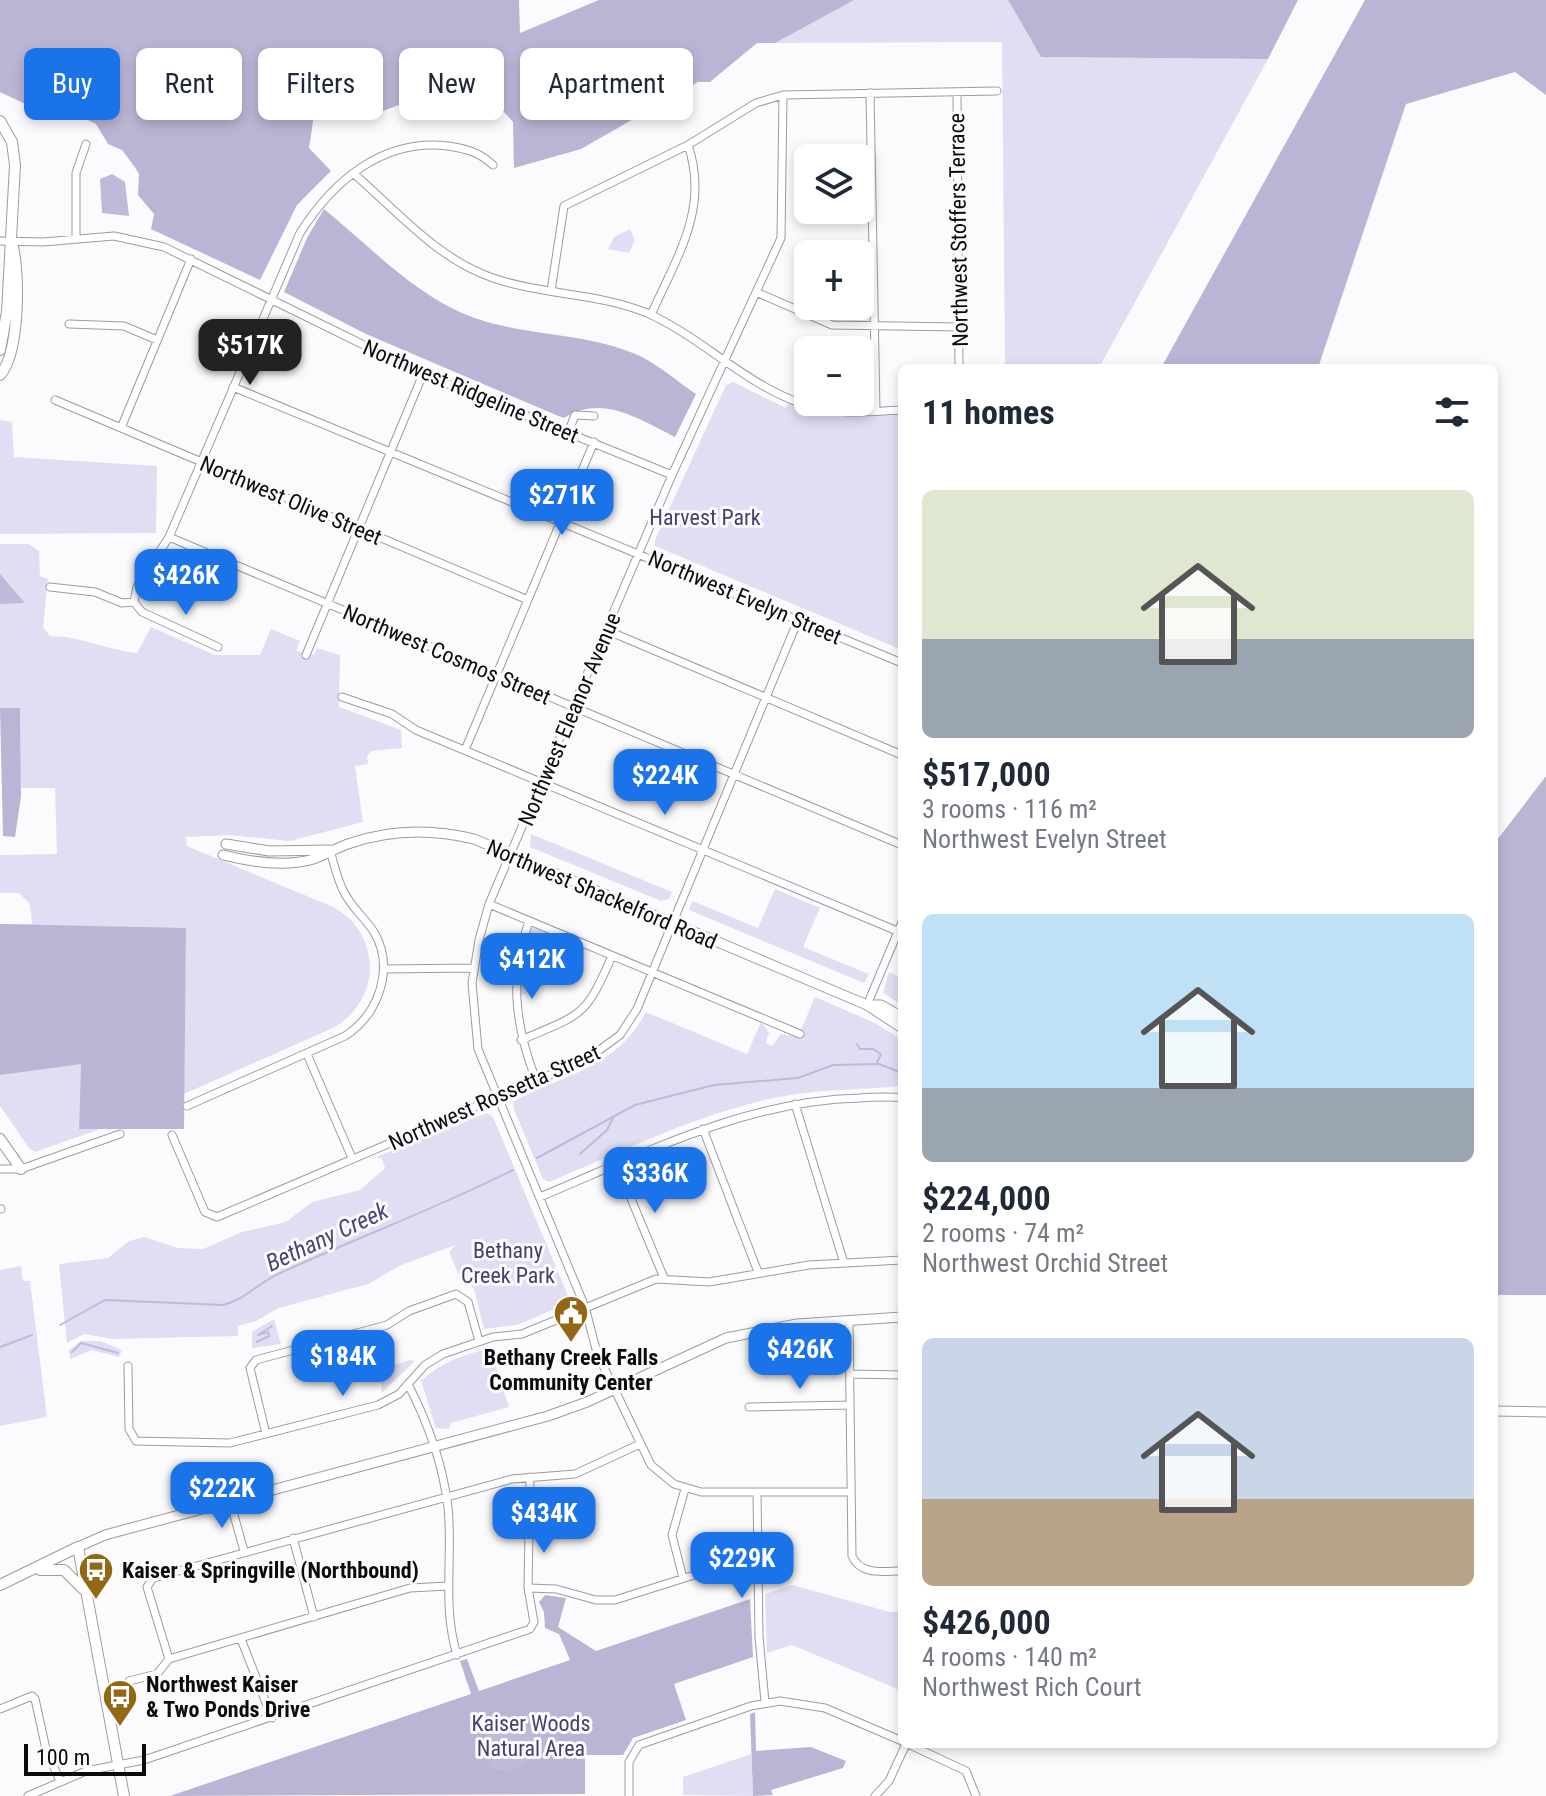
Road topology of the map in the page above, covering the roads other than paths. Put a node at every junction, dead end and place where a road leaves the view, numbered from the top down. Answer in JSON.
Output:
{"nodes":[{"id":1,"x":997,"y":91,"type":"dead end"},
{"id":2,"x":957,"y":92,"type":"junction"},
{"id":3,"x":870,"y":93,"type":"junction"},
{"id":4,"x":783,"y":95,"type":"junction"},
{"id":5,"x":0,"y":121,"type":"edge"},
{"id":6,"x":86,"y":144,"type":"dead end"},
{"id":7,"x":688,"y":145,"type":"junction"},
{"id":8,"x":493,"y":165,"type":"dead end"},
{"id":9,"x":353,"y":173,"type":"junction"},
{"id":10,"x":76,"y":237,"type":"junction"},
{"id":11,"x":6,"y":241,"type":"edge"},
{"id":12,"x":191,"y":259,"type":"junction"},
{"id":13,"x":551,"y":291,"type":"junction"},
{"id":14,"x":756,"y":292,"type":"junction"},
{"id":15,"x":271,"y":300,"type":"junction"},
{"id":16,"x":651,"y":315,"type":"junction"},
{"id":17,"x":69,"y":324,"type":"dead end"},
{"id":18,"x":874,"y":327,"type":"junction"},
{"id":19,"x":959,"y":327,"type":"junction"},
{"id":20,"x":157,"y":340,"type":"junction"},
{"id":21,"x":0,"y":350,"type":"edge"},
{"id":22,"x":725,"y":361,"type":"junction"},
{"id":23,"x":959,"y":364,"type":"edge"},
{"id":24,"x":423,"y":374,"type":"junction"},
{"id":25,"x":0,"y":375,"type":"edge"},
{"id":26,"x":233,"y":387,"type":"junction"},
{"id":27,"x":55,"y":400,"type":"dead end"},
{"id":28,"x":898,"y":410,"type":"edge"},
{"id":29,"x":876,"y":411,"type":"junction"},
{"id":30,"x":594,"y":416,"type":"dead end"},
{"id":31,"x":121,"y":428,"type":"junction"},
{"id":32,"x":568,"y":433,"type":"junction"},
{"id":33,"x":594,"y":442,"type":"junction"},
{"id":34,"x":391,"y":453,"type":"junction"},
{"id":35,"x":201,"y":462,"type":"junction"},
{"id":36,"x":672,"y":475,"type":"junction"},
{"id":37,"x":561,"y":520,"type":"junction"},
{"id":38,"x":359,"y":529,"type":"junction"},
{"id":39,"x":169,"y":537,"type":"junction"},
{"id":40,"x":639,"y":552,"type":"junction"},
{"id":41,"x":50,"y":587,"type":"dead end"},
{"id":42,"x":528,"y":600,"type":"junction"},
{"id":43,"x":134,"y":602,"type":"junction"},
{"id":44,"x":327,"y":604,"type":"junction"},
{"id":45,"x":798,"y":620,"type":"junction"},
{"id":46,"x":606,"y":630,"type":"junction"},
{"id":47,"x":218,"y":647,"type":"dead end"},
{"id":48,"x":306,"y":655,"type":"dead end"},
{"id":49,"x":898,"y":661,"type":"edge"},
{"id":50,"x":496,"y":675,"type":"junction"},
{"id":51,"x":342,"y":697,"type":"dead end"},
{"id":52,"x":766,"y":698,"type":"junction"},
{"id":53,"x":573,"y":708,"type":"junction"},
{"id":54,"x":465,"y":750,"type":"junction"},
{"id":55,"x":898,"y":753,"type":"edge"},
{"id":56,"x":735,"y":774,"type":"junction"},
{"id":57,"x":542,"y":782,"type":"junction"},
{"id":58,"x":898,"y":843,"type":"edge"},
{"id":59,"x":226,"y":844,"type":"dead end"},
{"id":60,"x":330,"y":850,"type":"junction"},
{"id":61,"x":703,"y":850,"type":"junction"},
{"id":62,"x":223,"y":855,"type":"dead end"},
{"id":63,"x":512,"y":855,"type":"junction"},
{"id":64,"x":489,"y":904,"type":"junction"},
{"id":65,"x":529,"y":921,"type":"junction"},
{"id":66,"x":672,"y":924,"type":"junction"},
{"id":67,"x":898,"y":931,"type":"edge"},
{"id":68,"x":898,"y":936,"type":"edge"},
{"id":69,"x":612,"y":956,"type":"junction"},
{"id":70,"x":474,"y":968,"type":"junction"},
{"id":71,"x":384,"y":969,"type":"junction"},
{"id":72,"x":652,"y":973,"type":"junction"},
{"id":73,"x":867,"y":1005,"type":"junction"},
{"id":74,"x":898,"y":1015,"type":"edge"},
{"id":75,"x":898,"y":1025,"type":"edge"},
{"id":76,"x":800,"y":1034,"type":"dead end"},
{"id":77,"x":521,"y":1040,"type":"junction"},
{"id":78,"x":307,"y":1054,"type":"junction"},
{"id":79,"x":536,"y":1080,"type":"junction"},
{"id":80,"x":497,"y":1098,"type":"junction"},
{"id":81,"x":898,"y":1098,"type":"edge"},
{"id":82,"x":795,"y":1104,"type":"junction"},
{"id":83,"x":187,"y":1106,"type":"dead end"},
{"id":84,"x":703,"y":1129,"type":"junction"},
{"id":85,"x":120,"y":1134,"type":"dead end"},
{"id":86,"x":172,"y":1135,"type":"dead end"},
{"id":87,"x":0,"y":1139,"type":"edge"},
{"id":88,"x":352,"y":1158,"type":"junction"},
{"id":89,"x":617,"y":1165,"type":"junction"},
{"id":90,"x":0,"y":1169,"type":"edge"},
{"id":91,"x":21,"y":1169,"type":"junction"},
{"id":92,"x":540,"y":1197,"type":"junction"},
{"id":93,"x":898,"y":1260,"type":"edge"},
{"id":94,"x":844,"y":1263,"type":"junction"},
{"id":95,"x":758,"y":1272,"type":"junction"},
{"id":96,"x":664,"y":1278,"type":"junction"},
{"id":97,"x":585,"y":1307,"type":"junction"},
{"id":98,"x":898,"y":1317,"type":"edge"},
{"id":99,"x":849,"y":1320,"type":"junction"},
{"id":100,"x":479,"y":1341,"type":"junction"},
{"id":101,"x":128,"y":1366,"type":"dead end"},
{"id":102,"x":850,"y":1374,"type":"junction"},
{"id":103,"x":898,"y":1375,"type":"edge"},
{"id":104,"x":408,"y":1384,"type":"junction"},
{"id":105,"x":615,"y":1389,"type":"junction"},
{"id":106,"x":850,"y":1405,"type":"junction"},
{"id":107,"x":749,"y":1407,"type":"dead end"},
{"id":108,"x":1498,"y":1411,"type":"edge"},
{"id":109,"x":1546,"y":1412,"type":"edge"},
{"id":110,"x":266,"y":1434,"type":"junction"},
{"id":111,"x":640,"y":1444,"type":"junction"},
{"id":112,"x":434,"y":1447,"type":"junction"},
{"id":113,"x":530,"y":1477,"type":"junction"},
{"id":114,"x":685,"y":1489,"type":"junction"},
{"id":115,"x":757,"y":1492,"type":"junction"},
{"id":116,"x":850,"y":1492,"type":"junction"},
{"id":117,"x":446,"y":1496,"type":"junction"},
{"id":118,"x":230,"y":1501,"type":"junction"},
{"id":119,"x":293,"y":1538,"type":"junction"},
{"id":120,"x":78,"y":1547,"type":"junction"},
{"id":121,"x":244,"y":1551,"type":"junction"},
{"id":122,"x":757,"y":1569,"type":"junction"},
{"id":123,"x":898,"y":1571,"type":"edge"},
{"id":124,"x":26,"y":1572,"type":"junction"},
{"id":125,"x":683,"y":1578,"type":"junction"},
{"id":126,"x":0,"y":1585,"type":"edge"},
{"id":127,"x":448,"y":1586,"type":"junction"},
{"id":128,"x":528,"y":1588,"type":"junction"},
{"id":129,"x":87,"y":1594,"type":"junction"},
{"id":130,"x":314,"y":1617,"type":"junction"},
{"id":131,"x":241,"y":1639,"type":"junction"},
{"id":132,"x":457,"y":1655,"type":"junction"},
{"id":133,"x":169,"y":1659,"type":"junction"},
{"id":134,"x":129,"y":1681,"type":"dead end"},
{"id":135,"x":765,"y":1702,"type":"junction"},
{"id":136,"x":0,"y":1709,"type":"edge"},
{"id":137,"x":272,"y":1718,"type":"junction"},
{"id":138,"x":898,"y":1740,"type":"edge"},
{"id":139,"x":903,"y":1748,"type":"edge"},
{"id":140,"x":916,"y":1748,"type":"edge"},
{"id":141,"x":118,"y":1766,"type":"junction"},
{"id":142,"x":60,"y":1781,"type":"junction"},
{"id":143,"x":28,"y":1796,"type":"edge"},
{"id":144,"x":124,"y":1796,"type":"edge"},
{"id":145,"x":629,"y":1796,"type":"edge"},
{"id":146,"x":875,"y":1796,"type":"edge"},
{"id":147,"x":976,"y":1796,"type":"edge"}],
"edges":[{"from":1,"to":2,"type":"street"},
{"from":2,"to":3,"type":"street"},
{"from":2,"to":19,"type":"street","name":"Northwest Stoffers Terrace"},
{"from":3,"to":4,"type":"street"},
{"from":3,"to":18,"type":"street"},
{"from":4,"to":7,"type":"street"},
{"from":4,"to":14,"type":"street","name":"Northwest Eleanor Avenue"},
{"from":5,"to":11,"type":"main road"},
{"from":6,"to":10,"type":"street"},
{"from":7,"to":13,"type":"street"},
{"from":7,"to":16,"type":"street"},
{"from":8,"to":9,"type":"street"},
{"from":9,"to":13,"type":"street"},
{"from":9,"to":15,"type":"street"},
{"from":10,"to":11,"type":"street","name":"Northwest Ridgeline Street"},
{"from":10,"to":12,"type":"street","name":"Northwest Ridgeline Street"},
{"from":11,"to":21,"type":"main road"},
{"from":11,"to":25,"type":"main road"},
{"from":12,"to":15,"type":"street","name":"Northwest Ridgeline Street"},
{"from":12,"to":20,"type":"street"},
{"from":13,"to":16,"type":"street"},
{"from":14,"to":18,"type":"street"},
{"from":14,"to":22,"type":"street","name":"Northwest Eleanor Avenue"},
{"from":15,"to":24,"type":"street","name":"Northwest Ridgeline Street"},
{"from":15,"to":26,"type":"street"},
{"from":16,"to":22,"type":"street"},
{"from":17,"to":20,"type":"street"},
{"from":18,"to":19,"type":"street"},
{"from":18,"to":29,"type":"street"},
{"from":19,"to":23,"type":"street","name":"Northwest Stoffers Terrace"},
{"from":20,"to":31,"type":"street"},
{"from":22,"to":29,"type":"street"},
{"from":22,"to":36,"type":"street","name":"Northwest Eleanor Avenue"},
{"from":24,"to":32,"type":"street","name":"Northwest Ridgeline Street"},
{"from":24,"to":34,"type":"street"},
{"from":26,"to":34,"type":"street","name":"Northwest Evelyn Street"},
{"from":26,"to":35,"type":"street"},
{"from":27,"to":31,"type":"street","name":"Northwest Olive Street"},
{"from":28,"to":29,"type":"street"},
{"from":30,"to":32,"type":"street"},
{"from":31,"to":35,"type":"street","name":"Northwest Olive Street"},
{"from":32,"to":33,"type":"street","name":"Northwest Ridgeline Street"},
{"from":33,"to":36,"type":"street","name":"Northwest Ridgeline Street"},
{"from":33,"to":37,"type":"street"},
{"from":34,"to":37,"type":"street","name":"Northwest Evelyn Street"},
{"from":34,"to":38,"type":"street"},
{"from":35,"to":38,"type":"street","name":"Northwest Olive Street"},
{"from":35,"to":39,"type":"street"},
{"from":36,"to":40,"type":"street","name":"Northwest Eleanor Avenue"},
{"from":37,"to":40,"type":"street","name":"Northwest Evelyn Street"},
{"from":37,"to":42,"type":"street"},
{"from":38,"to":42,"type":"street","name":"Northwest Olive Street"},
{"from":38,"to":44,"type":"street"},
{"from":39,"to":43,"type":"street"},
{"from":39,"to":44,"type":"street","name":"Northwest Cosmos Street"},
{"from":40,"to":45,"type":"street","name":"Northwest Evelyn Street"},
{"from":40,"to":46,"type":"street","name":"Northwest Eleanor Avenue"},
{"from":41,"to":43,"type":"street"},
{"from":42,"to":50,"type":"street"},
{"from":43,"to":47,"type":"street"},
{"from":44,"to":48,"type":"street"},
{"from":44,"to":50,"type":"street","name":"Northwest Cosmos Street"},
{"from":45,"to":49,"type":"street","name":"Northwest Evelyn Street"},
{"from":45,"to":52,"type":"street","name":"Northwest Rossetta Street"},
{"from":46,"to":52,"type":"street"},
{"from":46,"to":53,"type":"street","name":"Northwest Eleanor Avenue"},
{"from":50,"to":53,"type":"street","name":"Northwest Cosmos Street"},
{"from":50,"to":54,"type":"street"},
{"from":51,"to":54,"type":"street"},
{"from":52,"to":55,"type":"street"},
{"from":52,"to":56,"type":"street","name":"Northwest Rossetta Street"},
{"from":53,"to":56,"type":"street","name":"Northwest Cosmos Street"},
{"from":53,"to":57,"type":"street","name":"Northwest Eleanor Avenue"},
{"from":54,"to":57,"type":"street"},
{"from":56,"to":58,"type":"street","name":"Northwest Cosmos Street"},
{"from":56,"to":61,"type":"street","name":"Northwest Rossetta Street"},
{"from":57,"to":61,"type":"street"},
{"from":57,"to":63,"type":"street","name":"Northwest Eleanor Avenue"},
{"from":59,"to":60,"type":"street","name":"Northwest Shackelford Road"},
{"from":60,"to":62,"type":"street","name":"Northwest Shackelford Road"},
{"from":60,"to":63,"type":"street","name":"Northwest Shackelford Road"},
{"from":60,"to":71,"type":"street"},
{"from":61,"to":66,"type":"street","name":"Northwest Rossetta Street"},
{"from":61,"to":67,"type":"street"},
{"from":63,"to":64,"type":"street","name":"Northwest Eleanor Avenue"},
{"from":63,"to":66,"type":"street","name":"Northwest Shackelford Road"},
{"from":64,"to":65,"type":"street"},
{"from":64,"to":70,"type":"street","name":"Northwest Eleanor Avenue"},
{"from":65,"to":69,"type":"street"},
{"from":65,"to":77,"type":"street"},
{"from":66,"to":72,"type":"street","name":"Northwest Rossetta Street"},
{"from":66,"to":73,"type":"street","name":"Northwest Shackelford Road"},
{"from":68,"to":73,"type":"street"},
{"from":69,"to":72,"type":"street"},
{"from":69,"to":77,"type":"street"},
{"from":70,"to":71,"type":"street"},
{"from":70,"to":80,"type":"street","name":"Northwest Eleanor Avenue"},
{"from":71,"to":78,"type":"street"},
{"from":72,"to":76,"type":"street"},
{"from":72,"to":79,"type":"street","name":"Northwest Rossetta Street"},
{"from":73,"to":74,"type":"street","name":"Northwest Shackelford Road"},
{"from":73,"to":75,"type":"street","name":"Northwest Shackelford Road"},
{"from":77,"to":79,"type":"street"},
{"from":78,"to":83,"type":"street"},
{"from":78,"to":88,"type":"street"},
{"from":79,"to":80,"type":"street","name":"Northwest Rossetta Street"},
{"from":80,"to":88,"type":"street","name":"Northwest Rossetta Street"},
{"from":80,"to":92,"type":"street","name":"Northwest Eleanor Avenue"},
{"from":81,"to":82,"type":"street"},
{"from":82,"to":84,"type":"street"},
{"from":82,"to":94,"type":"street"},
{"from":84,"to":89,"type":"street"},
{"from":84,"to":95,"type":"street"},
{"from":85,"to":91,"type":"street"},
{"from":86,"to":88,"type":"street","name":"Northwest Rossetta Street"},
{"from":87,"to":91,"type":"main road"},
{"from":89,"to":92,"type":"street"},
{"from":89,"to":96,"type":"street"},
{"from":90,"to":91,"type":"street"},
{"from":92,"to":97,"type":"street","name":"Northwest Eleanor Avenue"},
{"from":93,"to":94,"type":"street"},
{"from":94,"to":95,"type":"street"},
{"from":95,"to":96,"type":"street"},
{"from":96,"to":97,"type":"street"},
{"from":97,"to":100,"type":"street"},
{"from":97,"to":105,"type":"street","name":"Northwest Eleanor Avenue"},
{"from":98,"to":99,"type":"street"},
{"from":99,"to":102,"type":"street"},
{"from":99,"to":105,"type":"street"},
{"from":100,"to":104,"type":"street"},
{"from":100,"to":110,"type":"street"},
{"from":101,"to":110,"type":"street"},
{"from":102,"to":103,"type":"street"},
{"from":102,"to":106,"type":"street"},
{"from":104,"to":110,"type":"street"},
{"from":104,"to":112,"type":"street"},
{"from":105,"to":111,"type":"street","name":"Northwest Eleanor Avenue"},
{"from":105,"to":112,"type":"street"},
{"from":106,"to":107,"type":"street"},
{"from":106,"to":116,"type":"street"},
{"from":108,"to":109,"type":"street"},
{"from":111,"to":113,"type":"street"},
{"from":111,"to":114,"type":"street","name":"Northwest Eleanor Avenue"},
{"from":112,"to":117,"type":"street"},
{"from":112,"to":118,"type":"street"},
{"from":113,"to":117,"type":"street"},
{"from":113,"to":128,"type":"street"},
{"from":114,"to":115,"type":"street"},
{"from":114,"to":125,"type":"street"},
{"from":115,"to":116,"type":"street"},
{"from":115,"to":122,"type":"street"},
{"from":116,"to":123,"type":"street"},
{"from":117,"to":119,"type":"street"},
{"from":117,"to":127,"type":"street"},
{"from":118,"to":120,"type":"street"},
{"from":118,"to":121,"type":"street"},
{"from":119,"to":121,"type":"street"},
{"from":119,"to":130,"type":"street"},
{"from":120,"to":124,"type":"main road"},
{"from":120,"to":129,"type":"main road"},
{"from":121,"to":133,"type":"street"},
{"from":122,"to":125,"type":"street"},
{"from":122,"to":135,"type":"street"},
{"from":124,"to":126,"type":"main road"},
{"from":124,"to":129,"type":"main road"},
{"from":125,"to":128,"type":"street"},
{"from":127,"to":130,"type":"street"},
{"from":127,"to":132,"type":"street"},
{"from":128,"to":132,"type":"street"},
{"from":129,"to":141,"type":"main road"},
{"from":130,"to":131,"type":"street"},
{"from":131,"to":133,"type":"street"},
{"from":131,"to":137,"type":"street"},
{"from":132,"to":137,"type":"street"},
{"from":133,"to":134,"type":"street"},
{"from":135,"to":138,"type":"street"},
{"from":135,"to":145,"type":"street"},
{"from":136,"to":142,"type":"street"},
{"from":137,"to":141,"type":"street"},
{"from":139,"to":146,"type":"street"},
{"from":140,"to":147,"type":"street"},
{"from":141,"to":142,"type":"street"},
{"from":141,"to":144,"type":"main road"},
{"from":142,"to":143,"type":"street"}]}
